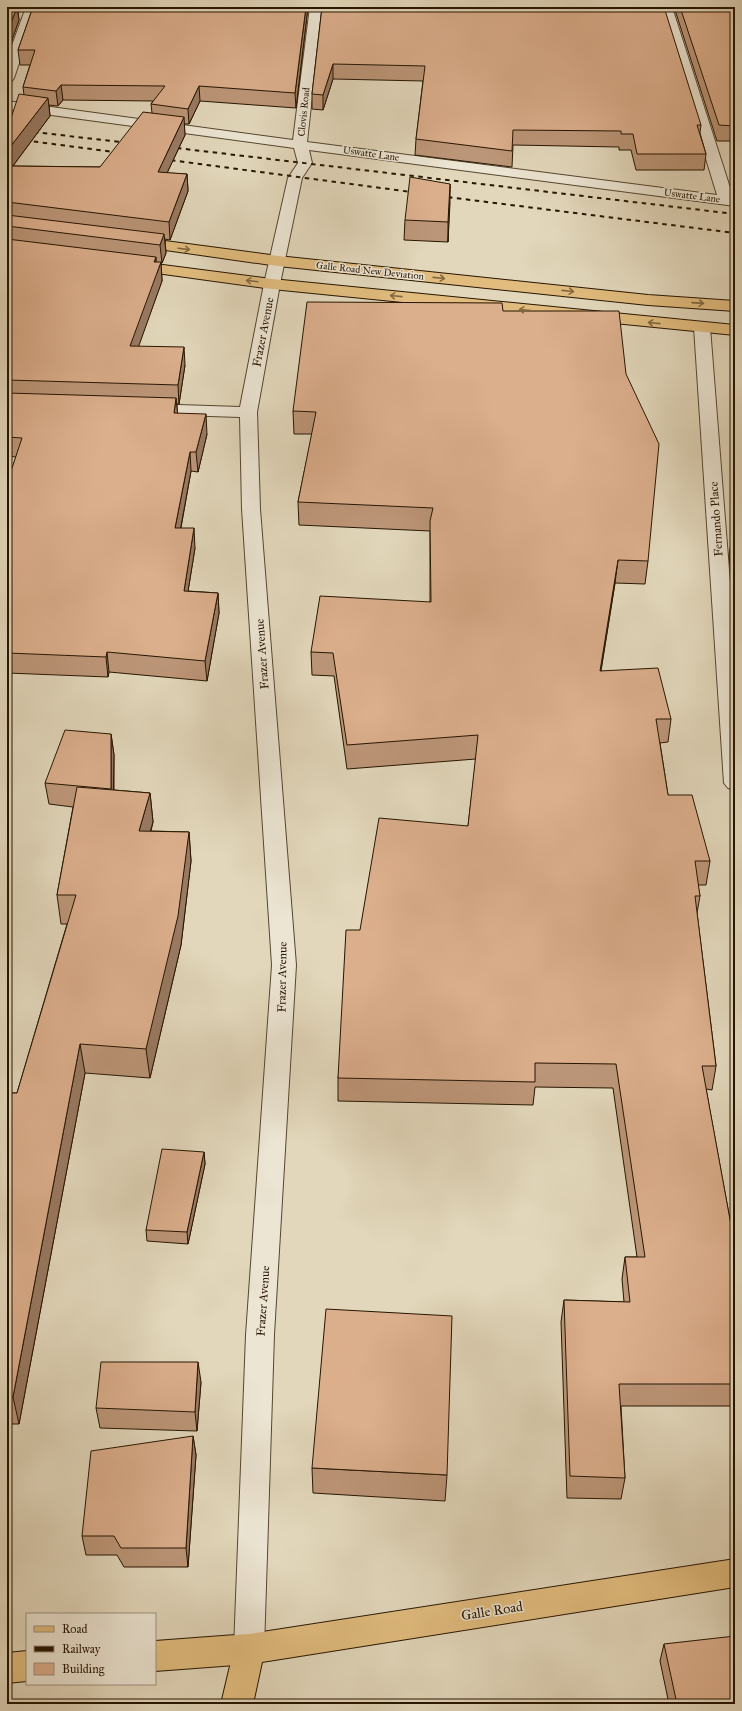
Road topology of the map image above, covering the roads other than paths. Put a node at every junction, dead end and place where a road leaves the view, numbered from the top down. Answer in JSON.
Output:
{"nodes":[{"id":1,"x":316,"y":7,"type":"edge"},
{"id":2,"x":666,"y":7,"type":"edge"},
{"id":3,"x":30,"y":11,"type":"edge"},
{"id":4,"x":14,"y":15,"type":"edge"},
{"id":5,"x":7,"y":78,"type":"edge"},
{"id":6,"x":7,"y":105,"type":"edge"},
{"id":7,"x":300,"y":144,"type":"junction"},
{"id":8,"x":730,"y":201,"type":"edge"},
{"id":9,"x":123,"y":241,"type":"edge"},
{"id":10,"x":278,"y":261,"type":"junction"},
{"id":11,"x":116,"y":264,"type":"edge"},
{"id":12,"x":272,"y":284,"type":"junction"},
{"id":13,"x":735,"y":306,"type":"edge"},
{"id":14,"x":702,"y":327,"type":"junction"},
{"id":15,"x":735,"y":330,"type":"edge"},
{"id":16,"x":132,"y":408,"type":"edge"},
{"id":17,"x":248,"y":412,"type":"junction"},
{"id":18,"x":735,"y":783,"type":"edge"},
{"id":19,"x":735,"y":1573,"type":"edge"},
{"id":20,"x":249,"y":1649,"type":"junction"},
{"id":21,"x":156,"y":1656,"type":"edge"},
{"id":22,"x":26,"y":1666,"type":"edge"},
{"id":23,"x":7,"y":1668,"type":"edge"},
{"id":24,"x":236,"y":1704,"type":"edge"}],
"edges":[{"from":1,"to":7,"type":"street","name":"Clovis Road"},
{"from":2,"to":8,"type":"street"},
{"from":3,"to":4,"type":"street"},
{"from":3,"to":5,"type":"street"},
{"from":6,"to":7,"type":"street","name":"Uswatte Lane"},
{"from":7,"to":8,"type":"street","name":"Uswatte Lane"},
{"from":7,"to":10,"type":"street","name":"Clovis Road"},
{"from":9,"to":10,"type":"main road","name":"Galle Road New Deviation","one_way":true},
{"from":10,"to":12,"type":"street","name":"Clovis Road"},
{"from":10,"to":13,"type":"main road","name":"Galle Road New Deviation","one_way":true},
{"from":12,"to":11,"type":"main road","name":"Galle Road New Deviation","one_way":true},
{"from":14,"to":12,"type":"main road","name":"Galle Road New Deviation","one_way":true},
{"from":12,"to":17,"type":"street","name":"Frazer Avenue"},
{"from":14,"to":15,"type":"main road","name":"Galle Road New Deviation"},
{"from":14,"to":18,"type":"street","name":"Fernando Place"},
{"from":16,"to":17,"type":"street"},
{"from":17,"to":20,"type":"street","name":"Frazer Avenue"},
{"from":19,"to":20,"type":"main road","name":"Galle Road"},
{"from":20,"to":21,"type":"main road","name":"Galle Road"},
{"from":20,"to":24,"type":"main road"},
{"from":22,"to":23,"type":"main road"}]}
